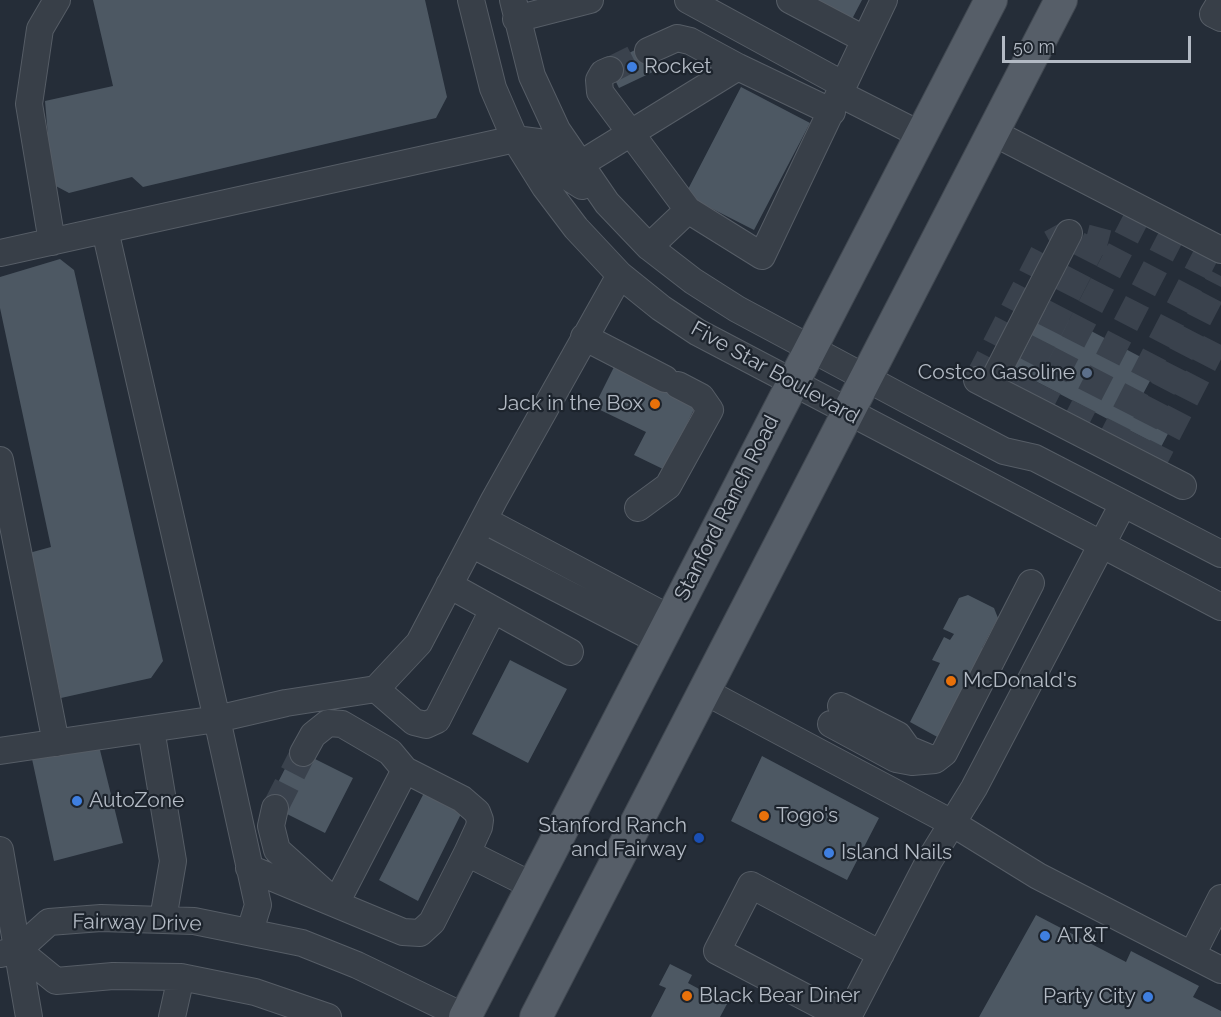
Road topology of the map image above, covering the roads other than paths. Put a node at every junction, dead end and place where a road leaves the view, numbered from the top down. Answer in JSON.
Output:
{"nodes":[{"id":1,"x":57,"y":0,"type":"edge"},
{"id":2,"x":471,"y":0,"type":"edge"},
{"id":3,"x":591,"y":0,"type":"edge"},
{"id":4,"x":688,"y":0,"type":"edge"},
{"id":5,"x":790,"y":0,"type":"edge"},
{"id":6,"x":884,"y":0,"type":"edge"},
{"id":7,"x":991,"y":0,"type":"edge"},
{"id":8,"x":1061,"y":0,"type":"edge"},
{"id":9,"x":1221,"y":1,"type":"edge"},
{"id":10,"x":515,"y":10,"type":"edge"},
{"id":11,"x":1221,"y":18,"type":"edge"},
{"id":12,"x":864,"y":39,"type":"junction"},
{"id":13,"x":648,"y":51,"type":"tunnel mouth"},
{"id":14,"x":738,"y":67,"type":"junction"},
{"id":15,"x":610,"y":70,"type":"tunnel mouth"},
{"id":16,"x":838,"y":97,"type":"junction"},
{"id":17,"x":992,"y":132,"type":"junction"},
{"id":18,"x":631,"y":133,"type":"junction"},
{"id":19,"x":919,"y":134,"type":"junction"},
{"id":20,"x":515,"y":139,"type":"junction"},
{"id":21,"x":579,"y":165,"type":"junction"},
{"id":22,"x":607,"y":203,"type":"junction"},
{"id":23,"x":688,"y":210,"type":"junction"},
{"id":24,"x":105,"y":230,"type":"junction"},
{"id":25,"x":1069,"y":233,"type":"tunnel mouth"},
{"id":26,"x":52,"y":242,"type":"junction"},
{"id":27,"x":650,"y":247,"type":"junction"},
{"id":28,"x":1221,"y":250,"type":"edge"},
{"id":29,"x":0,"y":253,"type":"edge"},
{"id":30,"x":620,"y":275,"type":"junction"},
{"id":31,"x":584,"y":337,"type":"junction"},
{"id":32,"x":809,"y":348,"type":"junction"},
{"id":33,"x":865,"y":378,"type":"junction"},
{"id":34,"x":791,"y":383,"type":"junction"},
{"id":35,"x":848,"y":413,"type":"junction"},
{"id":36,"x":0,"y":460,"type":"edge"},
{"id":37,"x":1183,"y":486,"type":"dead end"},
{"id":38,"x":1123,"y":504,"type":"junction"},
{"id":39,"x":638,"y":507,"type":"dead end"},
{"id":40,"x":484,"y":520,"type":"junction"},
{"id":41,"x":471,"y":544,"type":"junction"},
{"id":42,"x":1101,"y":545,"type":"junction"},
{"id":43,"x":1221,"y":554,"type":"edge"},
{"id":44,"x":1031,"y":583,"type":"dead end"},
{"id":45,"x":449,"y":585,"type":"junction"},
{"id":46,"x":1221,"y":607,"type":"edge"},
{"id":47,"x":493,"y":610,"type":"junction"},
{"id":48,"x":665,"y":630,"type":"junction"},
{"id":49,"x":570,"y":652,"type":"dead end"},
{"id":50,"x":376,"y":689,"type":"junction"},
{"id":51,"x":704,"y":692,"type":"junction"},
{"id":52,"x":836,"y":715,"type":"dead end"},
{"id":53,"x":217,"y":719,"type":"junction"},
{"id":54,"x":152,"y":729,"type":"junction"},
{"id":55,"x":56,"y":743,"type":"junction"},
{"id":56,"x":0,"y":751,"type":"edge"},
{"id":57,"x":303,"y":753,"type":"tunnel mouth"},
{"id":58,"x":405,"y":770,"type":"junction"},
{"id":59,"x":275,"y":808,"type":"tunnel mouth"},
{"id":60,"x":952,"y":823,"type":"junction"},
{"id":61,"x":0,"y":850,"type":"edge"},
{"id":62,"x":467,"y":854,"type":"junction"},
{"id":63,"x":249,"y":868,"type":"junction"},
{"id":64,"x":533,"y":886,"type":"junction"},
{"id":65,"x":1221,"y":898,"type":"edge"},
{"id":66,"x":336,"y":903,"type":"junction"},
{"id":67,"x":162,"y":919,"type":"junction"},
{"id":68,"x":250,"y":931,"type":"junction"},
{"id":69,"x":9,"y":952,"type":"edge"},
{"id":70,"x":880,"y":954,"type":"junction"},
{"id":71,"x":1192,"y":955,"type":"junction"},
{"id":72,"x":1221,"y":970,"type":"edge"},
{"id":73,"x":181,"y":977,"type":"junction"},
{"id":74,"x":30,"y":1017,"type":"edge"},
{"id":75,"x":172,"y":1017,"type":"edge"},
{"id":76,"x":328,"y":1017,"type":"edge"},
{"id":77,"x":466,"y":1017,"type":"edge"},
{"id":78,"x":536,"y":1017,"type":"edge"},
{"id":79,"x":843,"y":1017,"type":"edge"},
{"id":80,"x":848,"y":1017,"type":"edge"}],
"edges":[{"from":1,"to":26,"type":"street"},
{"from":2,"to":20,"type":"street","name":"Five Star Boulevard"},
{"from":3,"to":10,"type":"street"},
{"from":4,"to":16,"type":"street"},
{"from":5,"to":12,"type":"street"},
{"from":6,"to":12,"type":"street"},
{"from":7,"to":19,"type":"main road","name":"Stanford Ranch Road"},
{"from":8,"to":17,"type":"main road"},
{"from":9,"to":11,"type":"street"},
{"from":10,"to":21,"type":"street","name":"Five Star Boulevard"},
{"from":12,"to":16,"type":"street"},
{"from":13,"to":14,"type":"street"},
{"from":14,"to":16,"type":"street"},
{"from":14,"to":18,"type":"street"},
{"from":15,"to":18,"type":"street"},
{"from":16,"to":19,"type":"street"},
{"from":16,"to":23,"type":"street"},
{"from":17,"to":28,"type":"street"},
{"from":17,"to":33,"type":"main road"},
{"from":18,"to":21,"type":"street"},
{"from":18,"to":23,"type":"street"},
{"from":19,"to":32,"type":"main road","name":"Stanford Ranch Road"},
{"from":20,"to":22,"type":"street"},
{"from":20,"to":24,"type":"street"},
{"from":20,"to":30,"type":"street","name":"Five Star Boulevard"},
{"from":21,"to":22,"type":"street","name":"Five Star Boulevard"},
{"from":22,"to":27,"type":"street","name":"Five Star Boulevard"},
{"from":23,"to":27,"type":"street"},
{"from":24,"to":26,"type":"street"},
{"from":24,"to":53,"type":"street"},
{"from":25,"to":37,"type":"street"},
{"from":26,"to":29,"type":"street"},
{"from":27,"to":32,"type":"street","name":"Five Star Boulevard"},
{"from":30,"to":31,"type":"street"},
{"from":30,"to":34,"type":"street","name":"Five Star Boulevard"},
{"from":31,"to":39,"type":"street"},
{"from":31,"to":40,"type":"street"},
{"from":32,"to":33,"type":"street","name":"Five Star Boulevard"},
{"from":32,"to":34,"type":"main road","name":"Stanford Ranch Road"},
{"from":33,"to":35,"type":"main road"},
{"from":33,"to":38,"type":"street","name":"Five Star Boulevard"},
{"from":34,"to":35,"type":"street","name":"Five Star Boulevard"},
{"from":34,"to":48,"type":"main road","name":"Stanford Ranch Road"},
{"from":35,"to":42,"type":"street","name":"Five Star Boulevard"},
{"from":35,"to":51,"type":"main road"},
{"from":36,"to":55,"type":"street"},
{"from":38,"to":42,"type":"street"},
{"from":38,"to":43,"type":"street","name":"Five Star Boulevard"},
{"from":40,"to":41,"type":"street"},
{"from":40,"to":48,"type":"street"},
{"from":41,"to":45,"type":"street"},
{"from":41,"to":48,"type":"street"},
{"from":42,"to":46,"type":"street","name":"Five Star Boulevard"},
{"from":42,"to":60,"type":"street"},
{"from":44,"to":52,"type":"street"},
{"from":45,"to":47,"type":"street"},
{"from":45,"to":50,"type":"street"},
{"from":47,"to":49,"type":"street"},
{"from":47,"to":50,"type":"street"},
{"from":48,"to":64,"type":"main road","name":"Stanford Ranch Road"},
{"from":50,"to":53,"type":"street"},
{"from":51,"to":60,"type":"street"},
{"from":51,"to":78,"type":"main road"},
{"from":53,"to":54,"type":"street"},
{"from":53,"to":63,"type":"street"},
{"from":54,"to":55,"type":"street"},
{"from":54,"to":67,"type":"street"},
{"from":55,"to":56,"type":"street"},
{"from":57,"to":58,"type":"street"},
{"from":58,"to":62,"type":"street"},
{"from":58,"to":66,"type":"street"},
{"from":59,"to":66,"type":"street"},
{"from":60,"to":70,"type":"street"},
{"from":60,"to":71,"type":"street"},
{"from":61,"to":69,"type":"street"},
{"from":62,"to":64,"type":"street"},
{"from":62,"to":66,"type":"street"},
{"from":63,"to":66,"type":"street"},
{"from":63,"to":68,"type":"street"},
{"from":64,"to":77,"type":"main road","name":"Stanford Ranch Road"},
{"from":65,"to":71,"type":"street"},
{"from":67,"to":68,"type":"street","name":"Fairway Drive"},
{"from":67,"to":69,"type":"street","name":"Fairway Drive"},
{"from":68,"to":77,"type":"street","name":"Fairway Drive"},
{"from":69,"to":73,"type":"street"},
{"from":69,"to":74,"type":"street"},
{"from":70,"to":79,"type":"street"},
{"from":70,"to":80,"type":"street"},
{"from":71,"to":72,"type":"street"},
{"from":73,"to":75,"type":"street"},
{"from":73,"to":76,"type":"street"}]}
